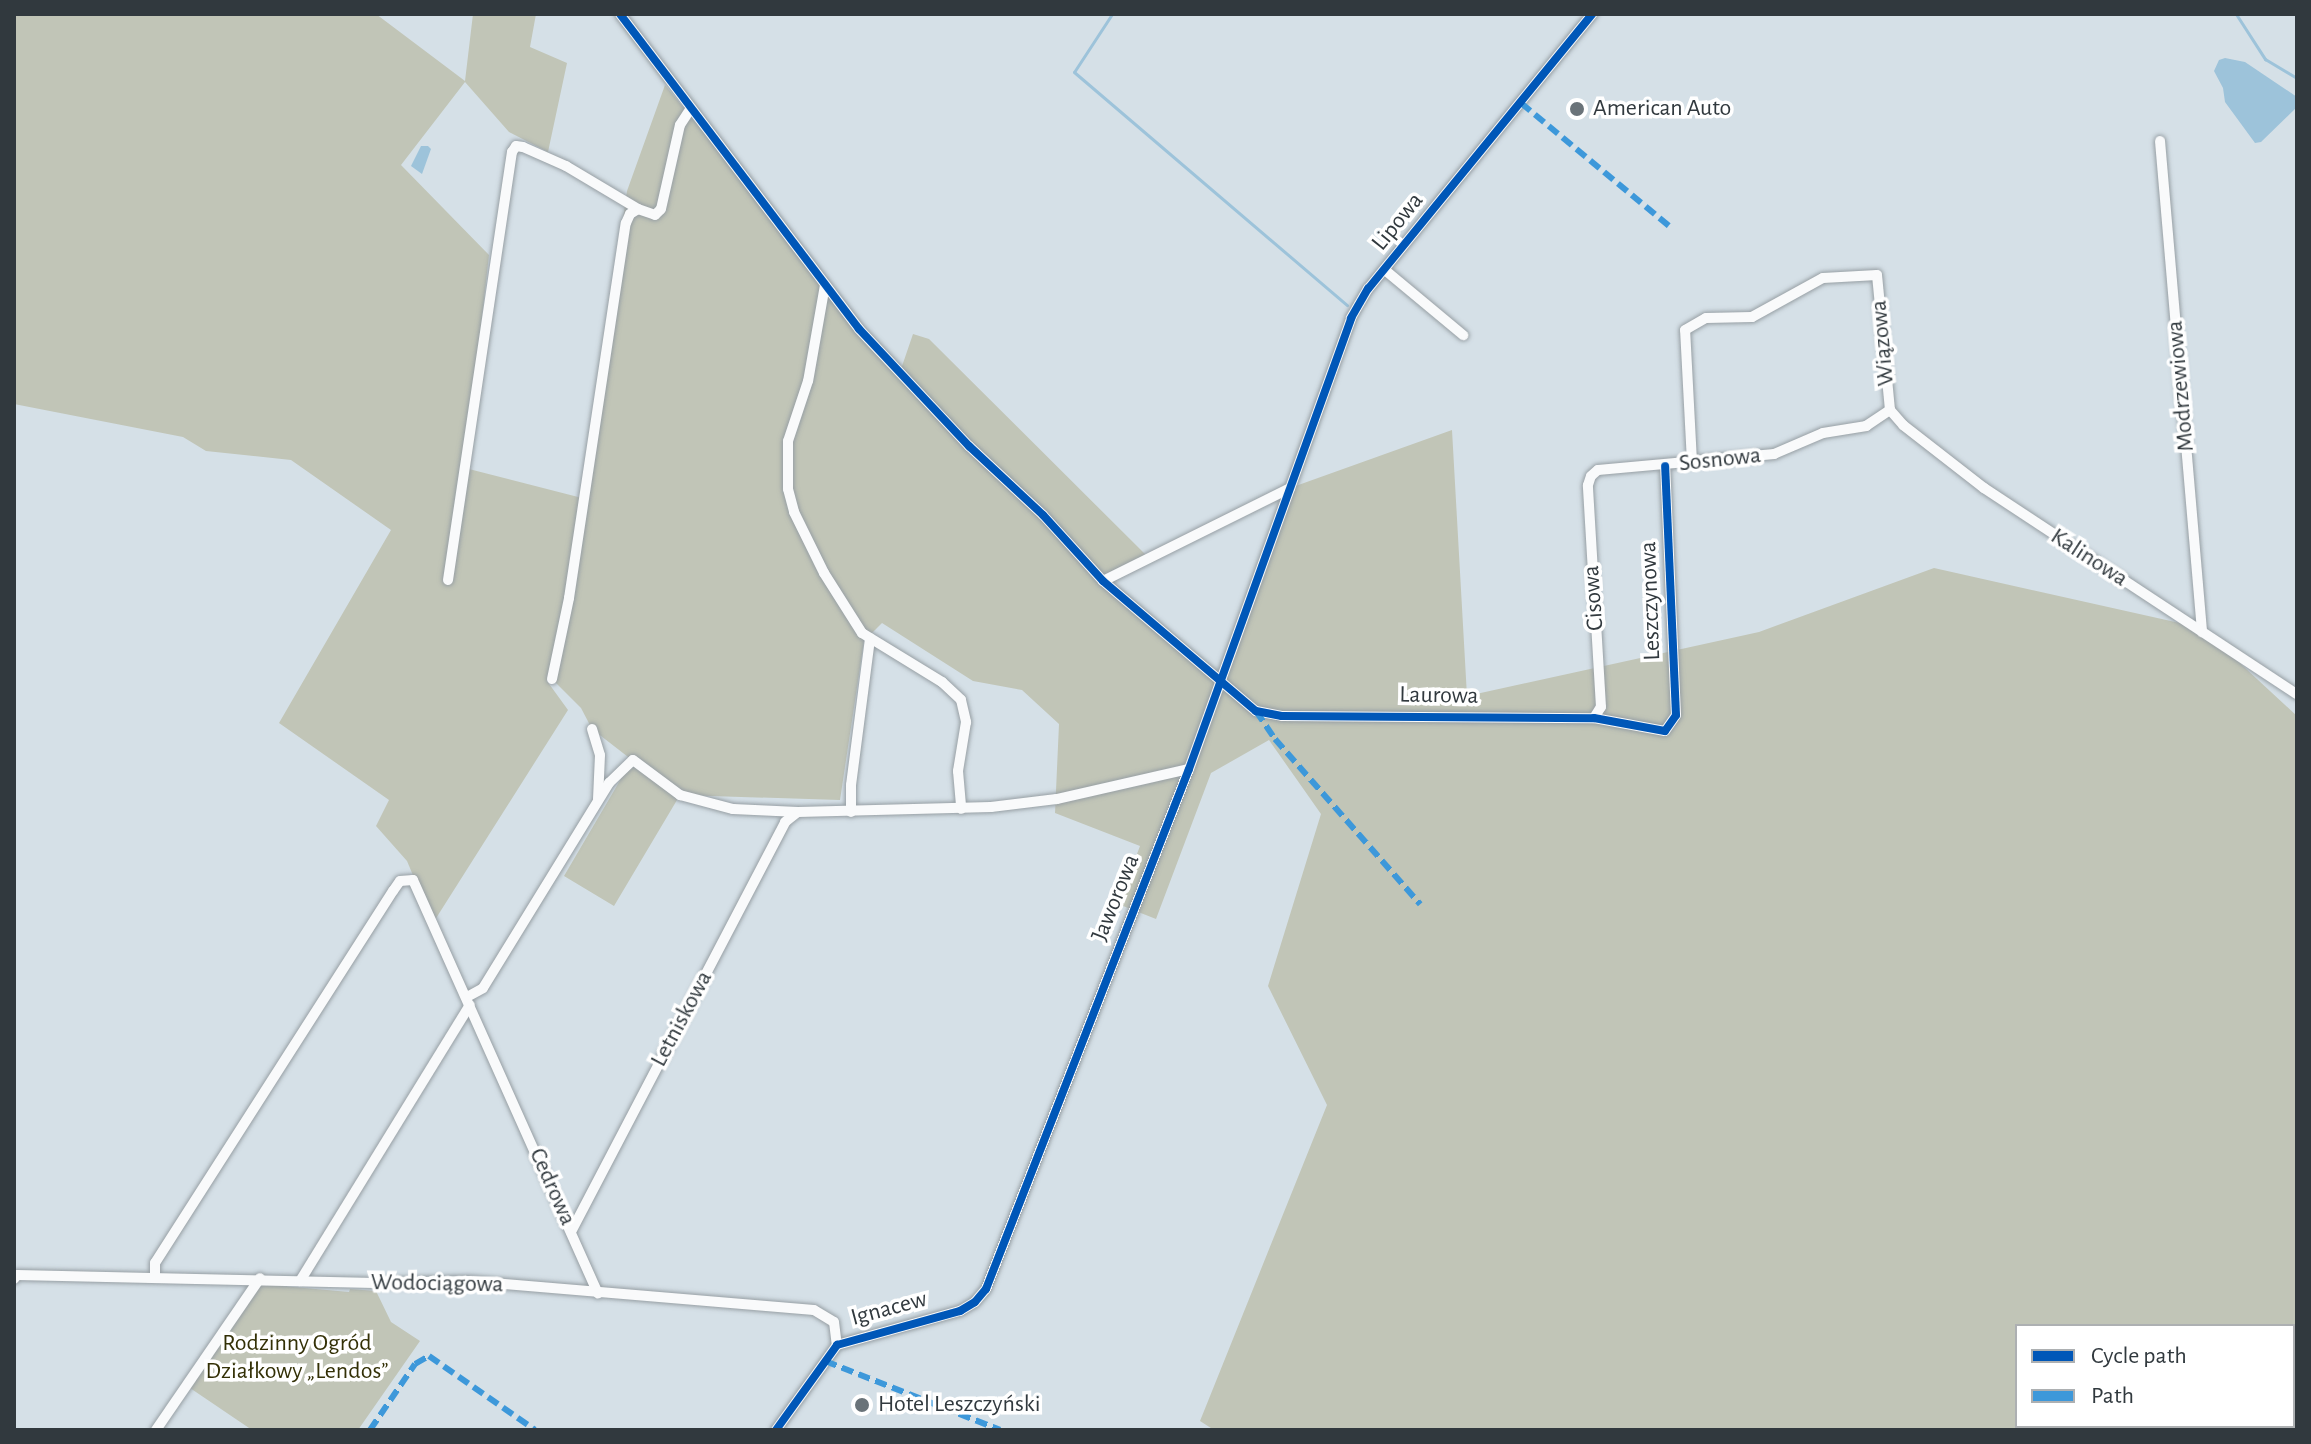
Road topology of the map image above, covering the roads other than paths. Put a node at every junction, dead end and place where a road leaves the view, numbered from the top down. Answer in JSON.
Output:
{"nodes":[{"id":1,"x":620,"y":14,"type":"edge"},
{"id":2,"x":1592,"y":14,"type":"edge"},
{"id":3,"x":691,"y":108,"type":"junction"},
{"id":4,"x":2160,"y":141,"type":"dead end"},
{"id":5,"x":638,"y":209,"type":"junction"},
{"id":6,"x":1385,"y":270,"type":"junction"},
{"id":7,"x":825,"y":285,"type":"junction"},
{"id":8,"x":1463,"y":335,"type":"dead end"},
{"id":9,"x":1890,"y":410,"type":"junction"},
{"id":10,"x":1692,"y":462,"type":"junction"},
{"id":11,"x":1665,"y":466,"type":"junction"},
{"id":12,"x":1591,"y":476,"type":"joint"},
{"id":13,"x":1290,"y":488,"type":"junction"},
{"id":14,"x":448,"y":580,"type":"dead end"},
{"id":15,"x":1103,"y":581,"type":"junction"},
{"id":16,"x":2202,"y":632,"type":"junction"},
{"id":17,"x":870,"y":638,"type":"junction"},
{"id":18,"x":552,"y":679,"type":"dead end"},
{"id":19,"x":1221,"y":684,"type":"junction"},
{"id":20,"x":2297,"y":694,"type":"edge"},
{"id":21,"x":1594,"y":718,"type":"junction"},
{"id":22,"x":592,"y":729,"type":"dead end"},
{"id":23,"x":1665,"y":731,"type":"joint"},
{"id":24,"x":1189,"y":769,"type":"junction"},
{"id":25,"x":597,"y":805,"type":"junction"},
{"id":26,"x":961,"y":809,"type":"junction"},
{"id":27,"x":798,"y":812,"type":"junction"},
{"id":28,"x":851,"y":812,"type":"junction"},
{"id":29,"x":469,"y":1001,"type":"junction"},
{"id":30,"x":572,"y":1230,"type":"junction"},
{"id":31,"x":155,"y":1277,"type":"junction"},
{"id":32,"x":260,"y":1278,"type":"junction"},
{"id":33,"x":14,"y":1279,"type":"edge"},
{"id":34,"x":300,"y":1281,"type":"junction"},
{"id":35,"x":598,"y":1293,"type":"junction"},
{"id":36,"x":960,"y":1311,"type":"joint"},
{"id":37,"x":837,"y":1345,"type":"junction"},
{"id":38,"x":156,"y":1430,"type":"edge"},
{"id":39,"x":776,"y":1430,"type":"edge"}],
"edges":[{"from":1,"to":3,"type":"street","name":"Laurowa"},
{"from":2,"to":6,"type":"street","name":"Lipowa"},
{"from":3,"to":5,"type":"street"},
{"from":3,"to":7,"type":"street","name":"Laurowa"},
{"from":4,"to":16,"type":"street","name":"Modrzewiowa"},
{"from":5,"to":14,"type":"street"},
{"from":5,"to":18,"type":"street"},
{"from":6,"to":8,"type":"street"},
{"from":6,"to":13,"type":"street","name":"Lipowa"},
{"from":7,"to":15,"type":"street","name":"Laurowa"},
{"from":7,"to":17,"type":"street"},
{"from":9,"to":10,"type":"street","name":"Sosnowa"},
{"from":9,"to":10,"type":"street","name":"Wiązowa"},
{"from":9,"to":16,"type":"street","name":"Kalinowa"},
{"from":10,"to":11,"type":"street","name":"Sosnowa"},
{"from":11,"to":12,"type":"street","name":"Sosnowa"},
{"from":11,"to":23,"type":"street","name":"Leszczynowa"},
{"from":12,"to":21,"type":"street","name":"Cisowa"},
{"from":13,"to":15,"type":"street"},
{"from":13,"to":19,"type":"street","name":"Jaworowa"},
{"from":15,"to":19,"type":"street","name":"Laurowa"},
{"from":16,"to":20,"type":"street","name":"Kalinowa"},
{"from":17,"to":26,"type":"street"},
{"from":17,"to":28,"type":"street"},
{"from":19,"to":21,"type":"street","name":"Laurowa"},
{"from":19,"to":24,"type":"street","name":"Jaworowa"},
{"from":21,"to":23,"type":"street","name":"Laurowa"},
{"from":22,"to":25,"type":"street"},
{"from":24,"to":26,"type":"street"},
{"from":24,"to":36,"type":"street","name":"Jaworowa"},
{"from":25,"to":27,"type":"street"},
{"from":25,"to":29,"type":"street"},
{"from":26,"to":28,"type":"street"},
{"from":27,"to":28,"type":"street"},
{"from":27,"to":30,"type":"street","name":"Letniskowa"},
{"from":29,"to":30,"type":"street","name":"Cedrowa"},
{"from":29,"to":31,"type":"street","name":"Cedrowa"},
{"from":29,"to":34,"type":"street"},
{"from":30,"to":35,"type":"street","name":"Cedrowa"},
{"from":31,"to":32,"type":"street","name":"Wodociągowa"},
{"from":31,"to":33,"type":"street","name":"Wodociągowa"},
{"from":32,"to":34,"type":"street","name":"Wodociągowa"},
{"from":32,"to":38,"type":"street"},
{"from":34,"to":35,"type":"street","name":"Wodociągowa"},
{"from":35,"to":37,"type":"street","name":"Wodociągowa"},
{"from":36,"to":37,"type":"street","name":"Ignacew"},
{"from":37,"to":39,"type":"street","name":"Ignacew"}]}
